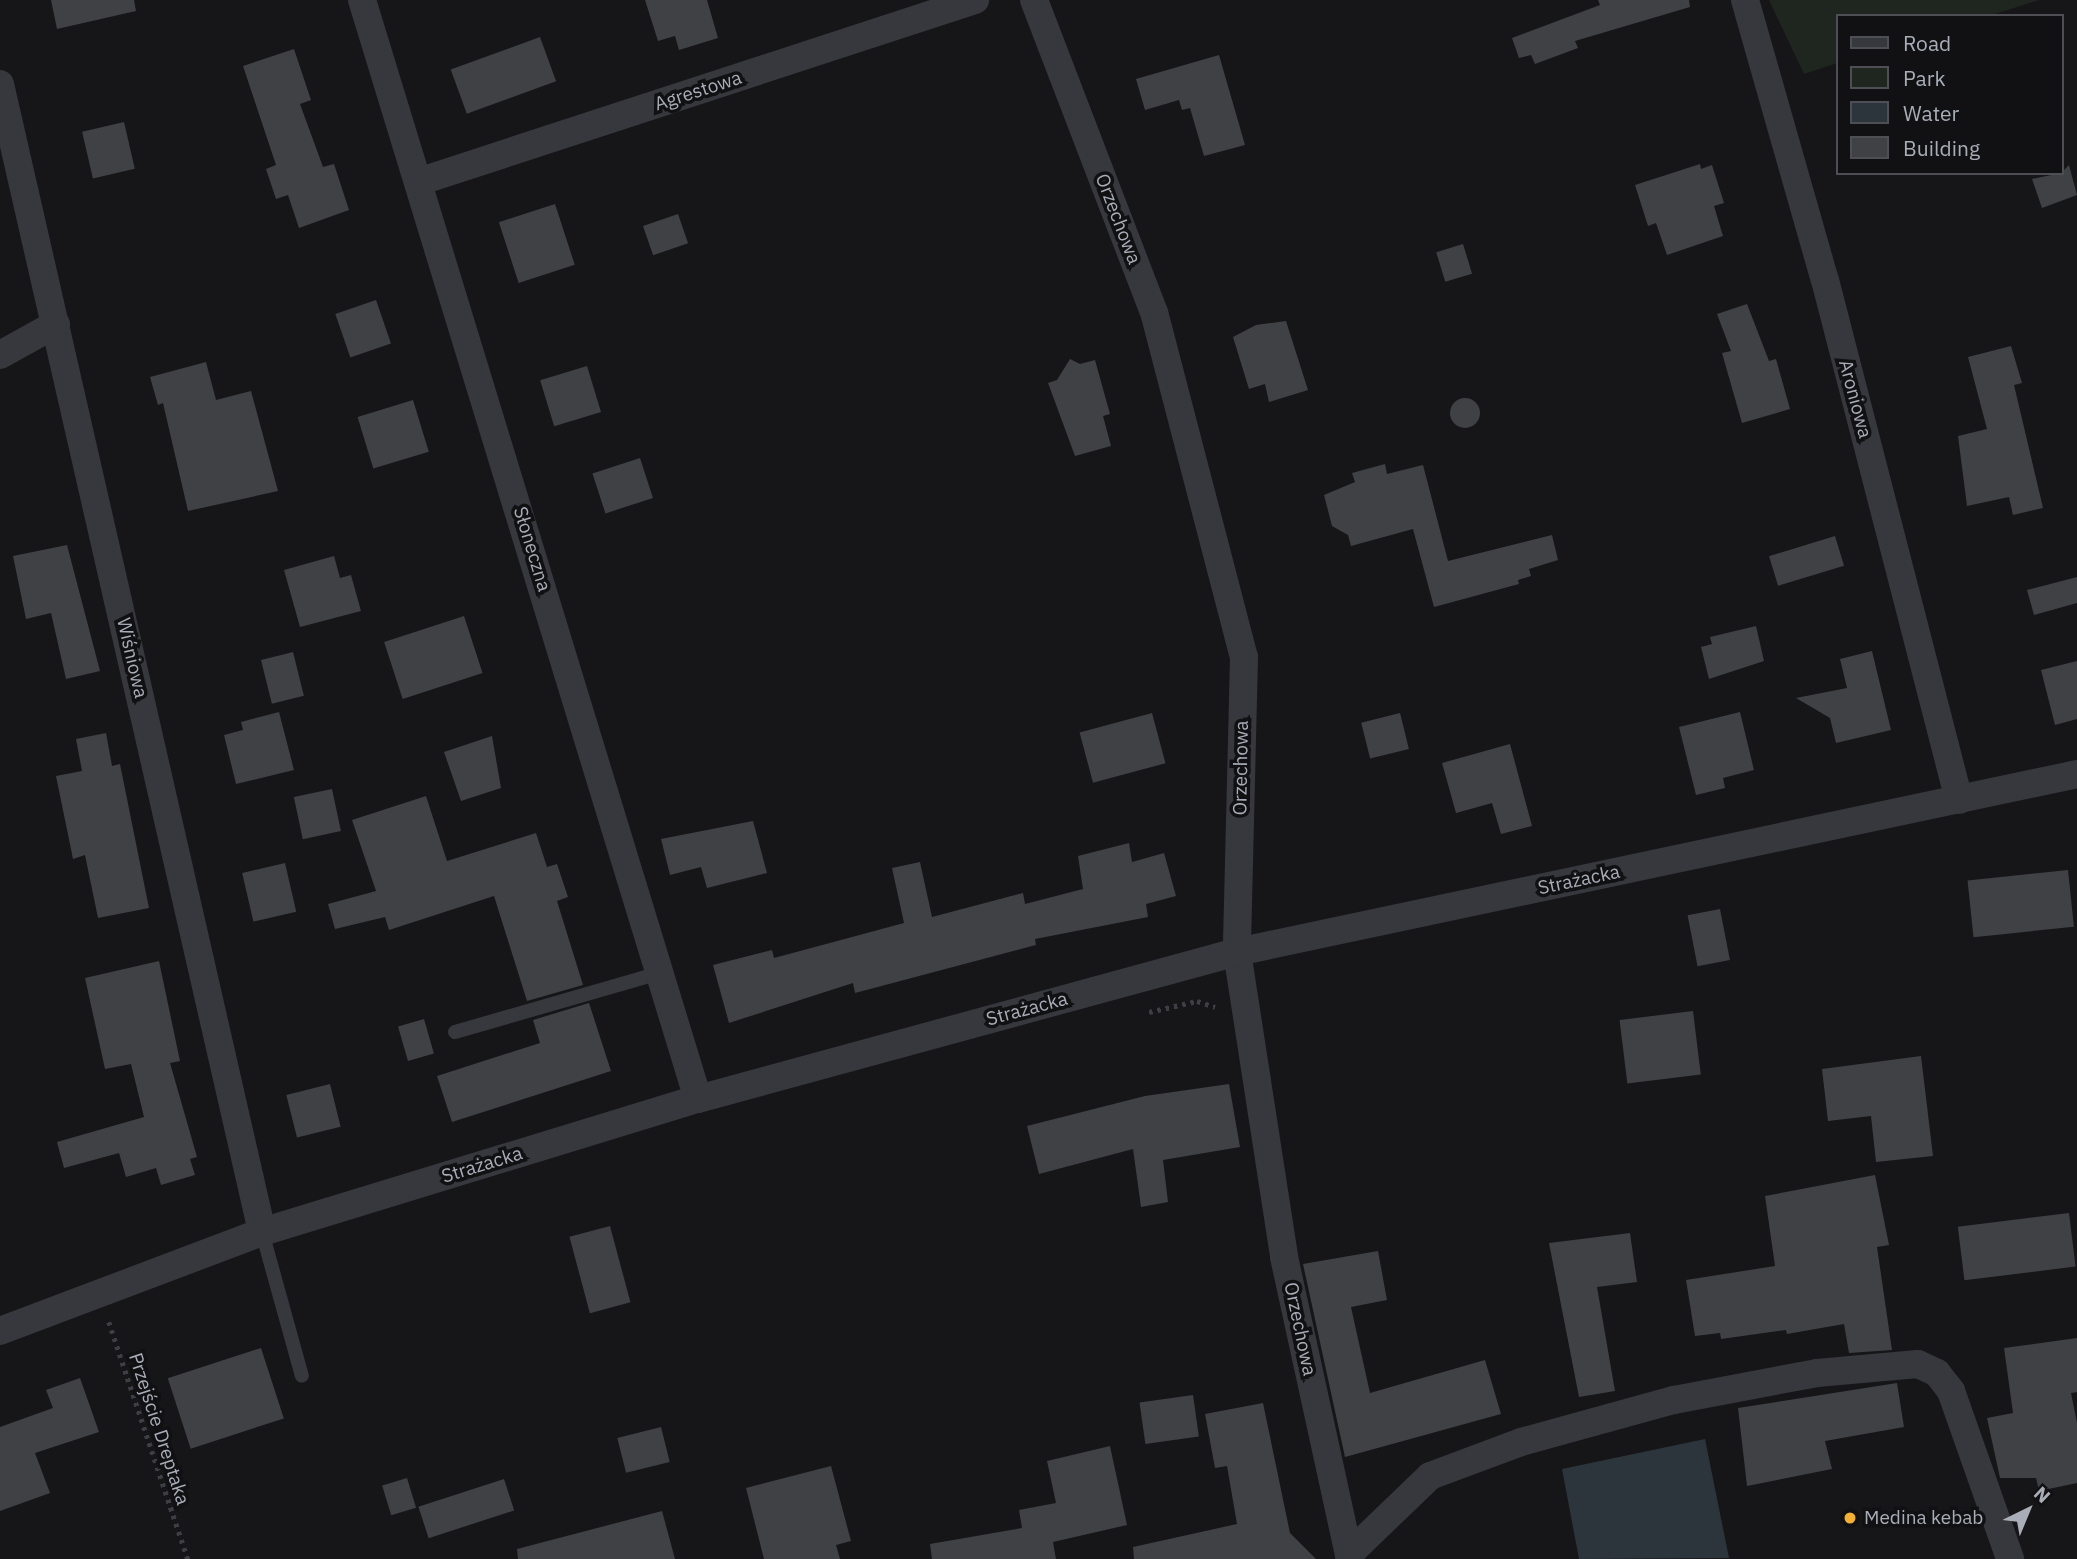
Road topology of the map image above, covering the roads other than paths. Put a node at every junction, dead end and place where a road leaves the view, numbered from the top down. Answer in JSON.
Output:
{"nodes":[{"id":1,"x":362,"y":0,"type":"edge"},
{"id":2,"x":975,"y":0,"type":"edge"},
{"id":3,"x":1034,"y":0,"type":"edge"},
{"id":4,"x":1745,"y":0,"type":"edge"},
{"id":5,"x":0,"y":85,"type":"edge"},
{"id":6,"x":421,"y":181,"type":"junction"},
{"id":7,"x":56,"y":324,"type":"junction"},
{"id":8,"x":0,"y":355,"type":"edge"},
{"id":9,"x":2077,"y":774,"type":"edge"},
{"id":10,"x":1959,"y":800,"type":"junction"},
{"id":11,"x":1237,"y":952,"type":"junction"},
{"id":12,"x":660,"y":973,"type":"junction"},
{"id":13,"x":455,"y":1032,"type":"dead end"},
{"id":14,"x":698,"y":1099,"type":"junction"},
{"id":15,"x":262,"y":1232,"type":"junction"},
{"id":16,"x":0,"y":1331,"type":"edge"},
{"id":17,"x":302,"y":1376,"type":"dead end"},
{"id":18,"x":1349,"y":1556,"type":"edge"},
{"id":19,"x":2010,"y":1559,"type":"edge"}],
"edges":[{"from":1,"to":6,"type":"street","name":"Słoneczna"},
{"from":2,"to":6,"type":"street","name":"Agrestowa"},
{"from":3,"to":11,"type":"street","name":"Orzechowa"},
{"from":4,"to":10,"type":"street","name":"Aroniowa"},
{"from":5,"to":7,"type":"street","name":"Wiśniowa"},
{"from":6,"to":12,"type":"street","name":"Słoneczna"},
{"from":7,"to":8,"type":"street"},
{"from":7,"to":15,"type":"street","name":"Wiśniowa"},
{"from":9,"to":10,"type":"street","name":"Strażacka"},
{"from":10,"to":11,"type":"street","name":"Strażacka"},
{"from":11,"to":14,"type":"street","name":"Strażacka"},
{"from":11,"to":18,"type":"street","name":"Orzechowa"},
{"from":12,"to":13,"type":"lane"},
{"from":12,"to":14,"type":"street","name":"Słoneczna"},
{"from":14,"to":15,"type":"street","name":"Strażacka"},
{"from":15,"to":16,"type":"street","name":"Strażacka"},
{"from":15,"to":17,"type":"lane"},
{"from":18,"to":19,"type":"street"}]}
